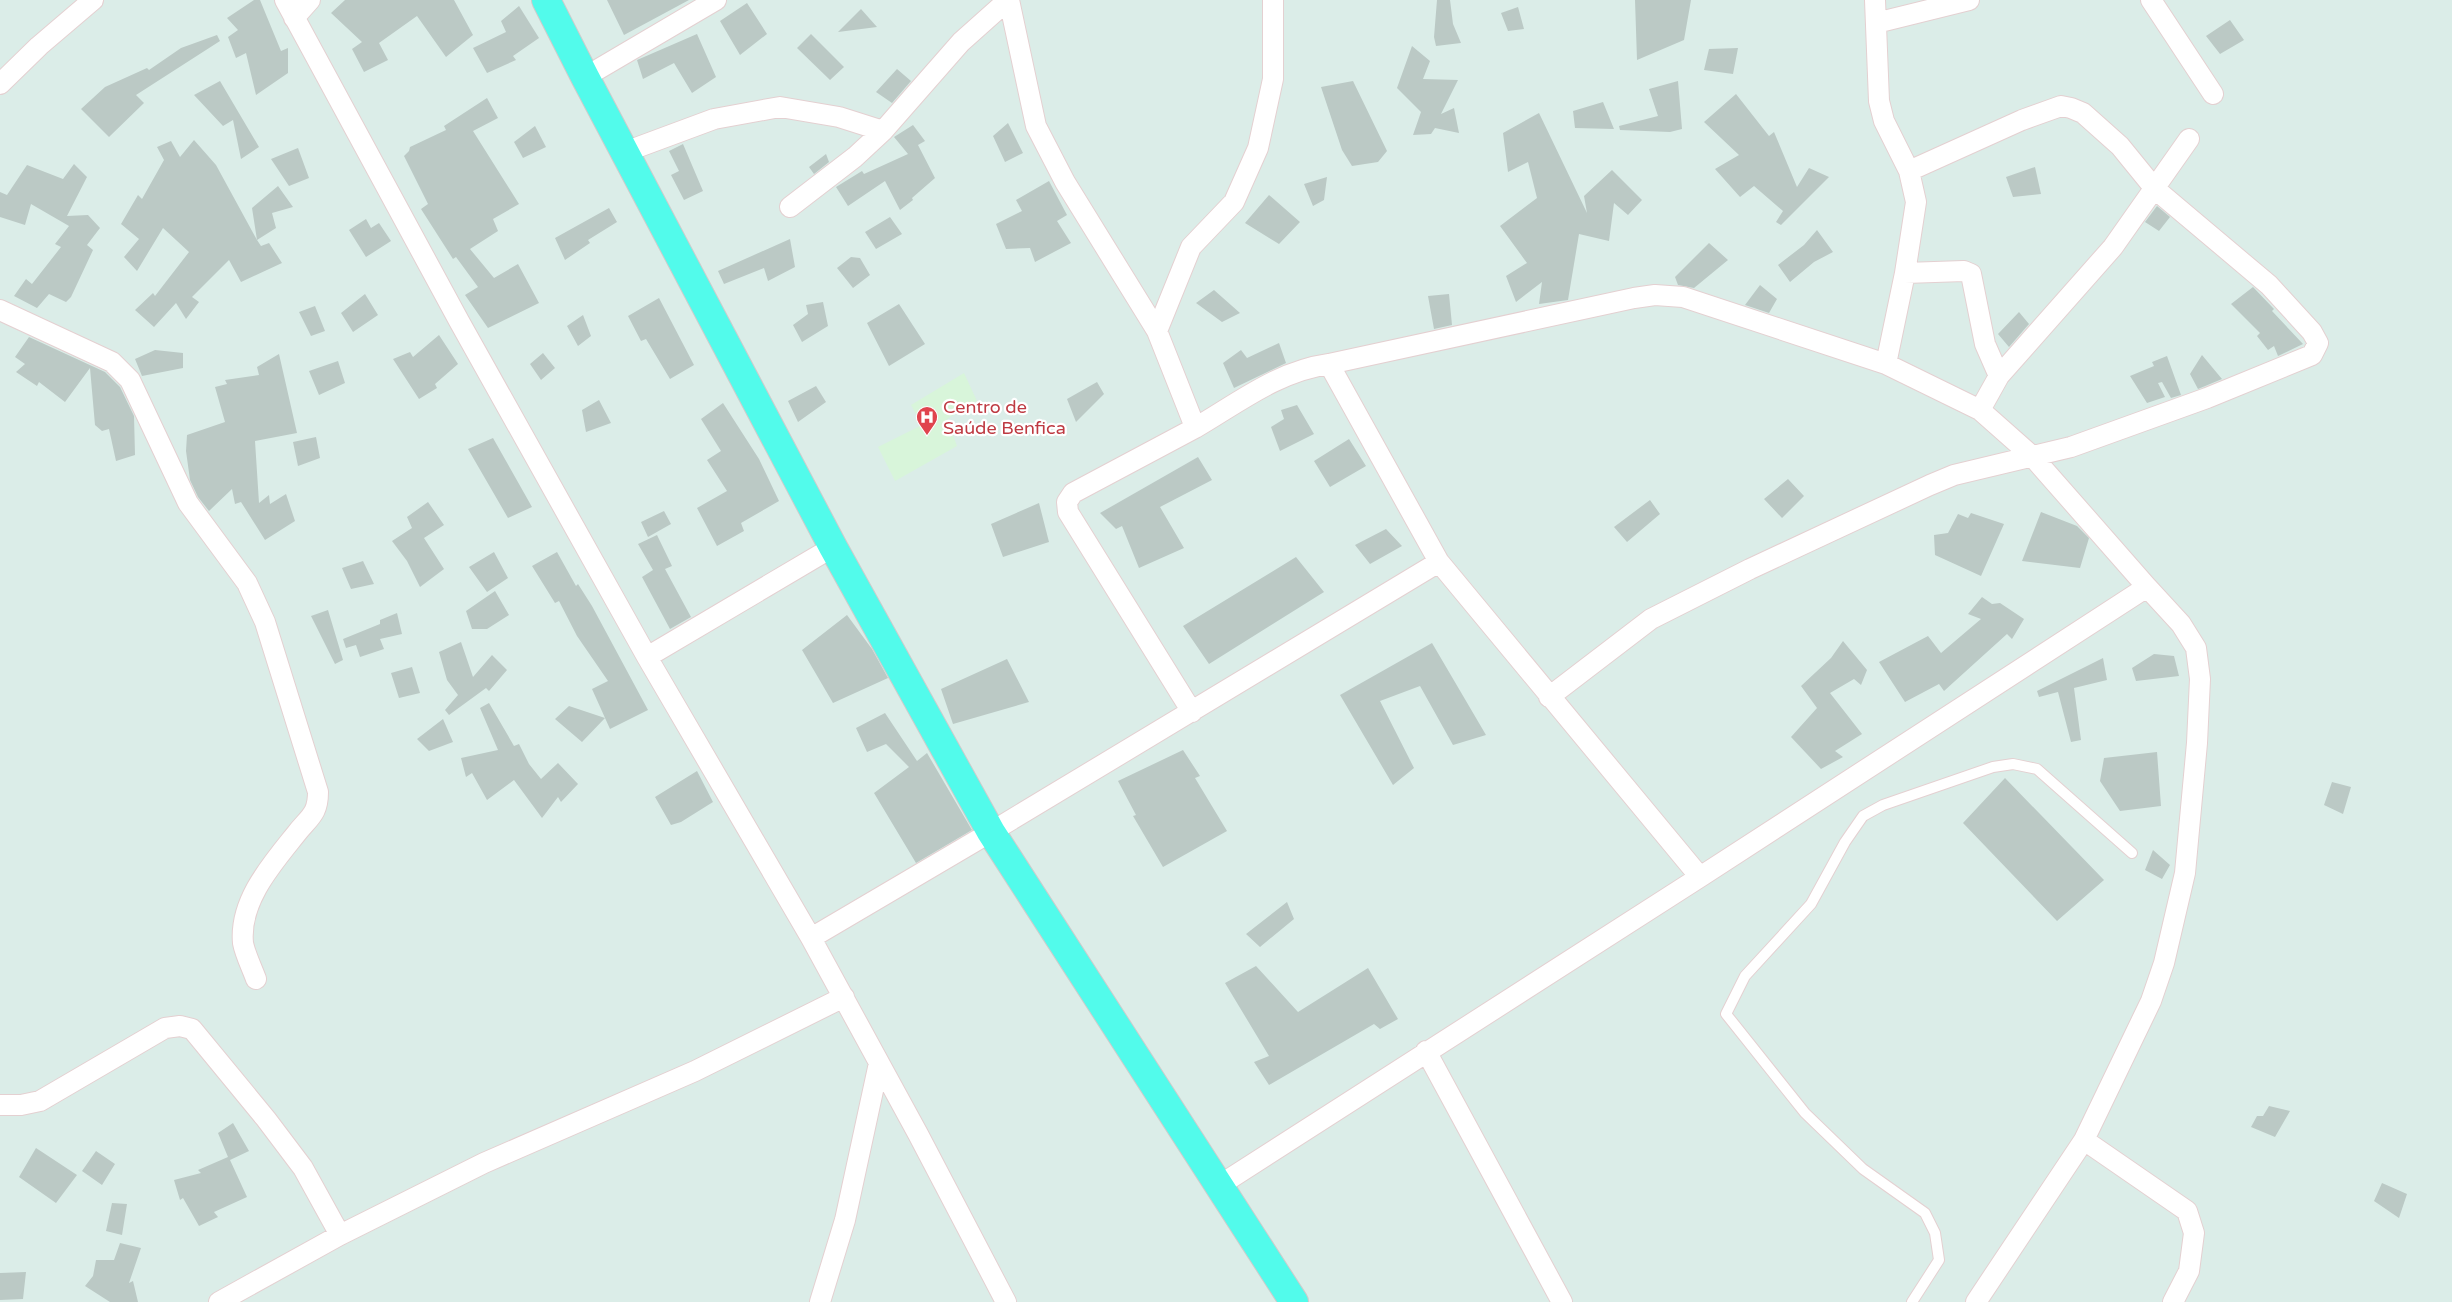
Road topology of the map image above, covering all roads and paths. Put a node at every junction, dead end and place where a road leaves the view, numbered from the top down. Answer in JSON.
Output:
{"nodes":[{"id":1,"x":93,"y":0,"type":"edge"},
{"id":2,"x":285,"y":0,"type":"edge"},
{"id":3,"x":310,"y":0,"type":"edge"},
{"id":4,"x":546,"y":0,"type":"edge"},
{"id":5,"x":716,"y":0,"type":"edge"},
{"id":6,"x":1009,"y":0,"type":"edge"},
{"id":7,"x":1273,"y":0,"type":"edge"},
{"id":8,"x":1875,"y":0,"type":"edge"},
{"id":9,"x":1969,"y":0,"type":"edge"},
{"id":10,"x":2150,"y":0,"type":"edge"},
{"id":11,"x":294,"y":18,"type":"junction"},
{"id":12,"x":1876,"y":24,"type":"junction"},
{"id":13,"x":585,"y":77,"type":"junction"},
{"id":14,"x":0,"y":84,"type":"edge"},
{"id":15,"x":2212,"y":94,"type":"dead end"},
{"id":16,"x":883,"y":131,"type":"junction"},
{"id":17,"x":2189,"y":139,"type":"dead end"},
{"id":18,"x":625,"y":152,"type":"junction"},
{"id":19,"x":1908,"y":171,"type":"junction"},
{"id":20,"x":2155,"y":190,"type":"junction"},
{"id":21,"x":790,"y":207,"type":"dead end"},
{"id":22,"x":1905,"y":273,"type":"junction"},
{"id":23,"x":0,"y":310,"type":"edge"},
{"id":24,"x":1157,"y":331,"type":"junction"},
{"id":25,"x":1329,"y":364,"type":"junction"},
{"id":26,"x":1886,"y":364,"type":"junction"},
{"id":27,"x":1999,"y":376,"type":"junction"},
{"id":28,"x":1980,"y":410,"type":"junction"},
{"id":29,"x":1195,"y":428,"type":"junction"},
{"id":30,"x":2032,"y":456,"type":"junction"},
{"id":31,"x":833,"y":547,"type":"junction"},
{"id":32,"x":1439,"y":562,"type":"junction"},
{"id":33,"x":2147,"y":587,"type":"junction"},
{"id":34,"x":648,"y":657,"type":"junction"},
{"id":35,"x":1549,"y":697,"type":"junction"},
{"id":36,"x":1192,"y":712,"type":"junction"},
{"id":37,"x":991,"y":832,"type":"junction"},
{"id":38,"x":2132,"y":853,"type":"dead end"},
{"id":39,"x":1700,"y":877,"type":"junction"},
{"id":40,"x":811,"y":938,"type":"junction"},
{"id":41,"x":256,"y":979,"type":"dead end"},
{"id":42,"x":844,"y":997,"type":"junction"},
{"id":43,"x":1426,"y":1051,"type":"junction"},
{"id":44,"x":880,"y":1063,"type":"junction"},
{"id":45,"x":0,"y":1104,"type":"edge"},
{"id":46,"x":2084,"y":1140,"type":"junction"},
{"id":47,"x":1220,"y":1185,"type":"junction"},
{"id":48,"x":340,"y":1235,"type":"junction"},
{"id":49,"x":219,"y":1302,"type":"edge"},
{"id":50,"x":820,"y":1302,"type":"edge"},
{"id":51,"x":1006,"y":1302,"type":"edge"},
{"id":52,"x":1293,"y":1302,"type":"edge"},
{"id":53,"x":1562,"y":1302,"type":"edge"},
{"id":54,"x":1912,"y":1302,"type":"edge"},
{"id":55,"x":1976,"y":1302,"type":"edge"},
{"id":56,"x":2173,"y":1302,"type":"edge"}],
"edges":[{"from":1,"to":14,"type":"street"},
{"from":2,"to":11,"type":"street"},
{"from":3,"to":11,"type":"street"},
{"from":4,"to":13,"type":"main road"},
{"from":5,"to":13,"type":"street"},
{"from":6,"to":16,"type":"street"},
{"from":6,"to":24,"type":"street"},
{"from":7,"to":24,"type":"street"},
{"from":8,"to":12,"type":"street"},
{"from":9,"to":12,"type":"street"},
{"from":10,"to":15,"type":"street"},
{"from":11,"to":34,"type":"street"},
{"from":12,"to":19,"type":"street"},
{"from":13,"to":18,"type":"main road"},
{"from":16,"to":18,"type":"street"},
{"from":16,"to":21,"type":"street"},
{"from":17,"to":20,"type":"street"},
{"from":18,"to":31,"type":"main road"},
{"from":19,"to":20,"type":"street"},
{"from":19,"to":22,"type":"street"},
{"from":20,"to":27,"type":"street"},
{"from":20,"to":30,"type":"street"},
{"from":22,"to":26,"type":"street"},
{"from":22,"to":27,"type":"street"},
{"from":23,"to":41,"type":"street"},
{"from":24,"to":29,"type":"street"},
{"from":25,"to":26,"type":"street"},
{"from":25,"to":29,"type":"street"},
{"from":25,"to":32,"type":"street"},
{"from":26,"to":28,"type":"street"},
{"from":27,"to":28,"type":"street"},
{"from":28,"to":30,"type":"street"},
{"from":29,"to":36,"type":"street"},
{"from":30,"to":33,"type":"street"},
{"from":30,"to":35,"type":"street"},
{"from":31,"to":34,"type":"street"},
{"from":31,"to":37,"type":"main road"},
{"from":32,"to":35,"type":"street"},
{"from":32,"to":36,"type":"street"},
{"from":33,"to":39,"type":"street"},
{"from":33,"to":46,"type":"street"},
{"from":34,"to":40,"type":"street"},
{"from":35,"to":39,"type":"street"},
{"from":36,"to":37,"type":"street"},
{"from":37,"to":40,"type":"street"},
{"from":37,"to":47,"type":"main road"},
{"from":38,"to":54,"type":"lane"},
{"from":39,"to":43,"type":"street"},
{"from":40,"to":42,"type":"street"},
{"from":42,"to":44,"type":"street"},
{"from":42,"to":48,"type":"street"},
{"from":43,"to":47,"type":"street"},
{"from":43,"to":53,"type":"street"},
{"from":44,"to":50,"type":"street"},
{"from":44,"to":51,"type":"street"},
{"from":45,"to":48,"type":"street"},
{"from":46,"to":55,"type":"street"},
{"from":46,"to":56,"type":"street"},
{"from":47,"to":52,"type":"main road"},
{"from":48,"to":49,"type":"street"}]}
